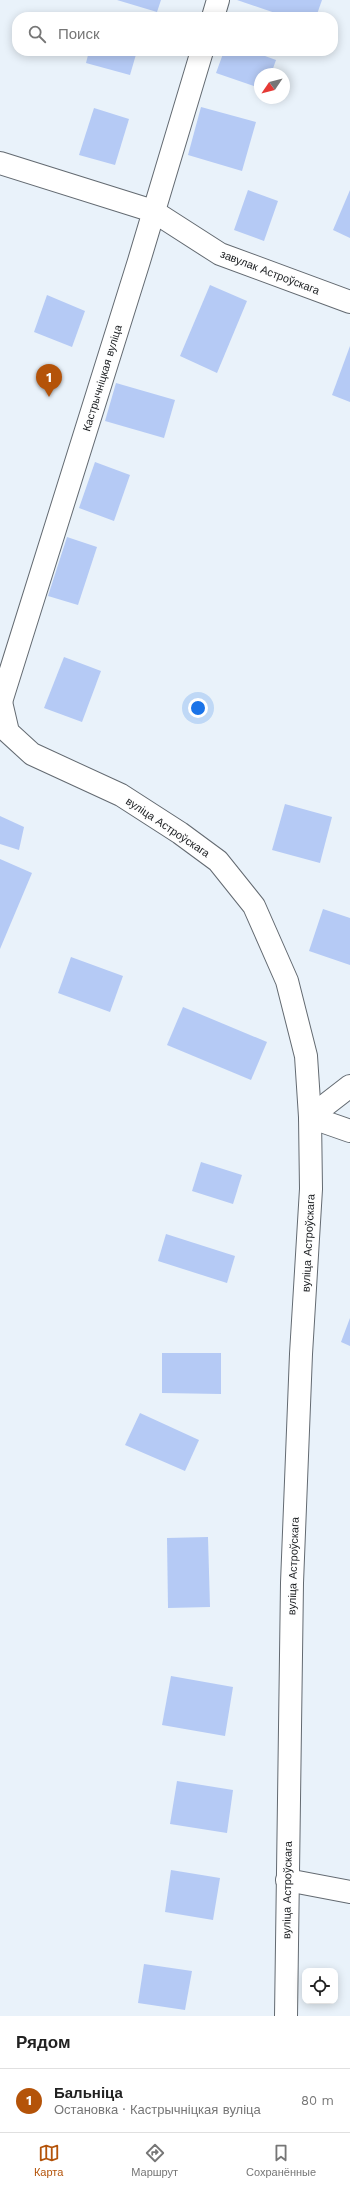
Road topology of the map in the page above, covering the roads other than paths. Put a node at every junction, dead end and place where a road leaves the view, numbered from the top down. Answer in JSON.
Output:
{"nodes":[{"id":1,"x":218,"y":0,"type":"edge"},
{"id":2,"x":214,"y":12,"type":"edge"},
{"id":3,"x":200,"y":56,"type":"edge"},
{"id":4,"x":0,"y":163,"type":"edge"},
{"id":5,"x":153,"y":211,"type":"junction"},
{"id":6,"x":350,"y":302,"type":"edge"},
{"id":7,"x":1,"y":703,"type":"edge"},
{"id":8,"x":350,"y":1086,"type":"edge"},
{"id":9,"x":310,"y":1117,"type":"junction"},
{"id":10,"x":350,"y":1131,"type":"edge"},
{"id":11,"x":287,"y":1880,"type":"junction"},
{"id":12,"x":350,"y":1892,"type":"edge"},
{"id":13,"x":286,"y":2016,"type":"edge"}],
"edges":[{"from":1,"to":2,"type":"street"},
{"from":3,"to":5,"type":"street","name":"Кастрычніцкая вуліца"},
{"from":4,"to":5,"type":"street","name":"завулак Астроўскага"},
{"from":5,"to":6,"type":"street","name":"завулак Астроўскага"},
{"from":5,"to":7,"type":"street","name":"Кастрычніцкая вуліца"},
{"from":7,"to":9,"type":"street","name":"вуліца Астроўскага"},
{"from":8,"to":9,"type":"street"},
{"from":9,"to":10,"type":"street"},
{"from":9,"to":11,"type":"street","name":"вуліца Астроўскага"},
{"from":11,"to":12,"type":"street"},
{"from":11,"to":13,"type":"street","name":"вуліца Астроўскага"}]}
